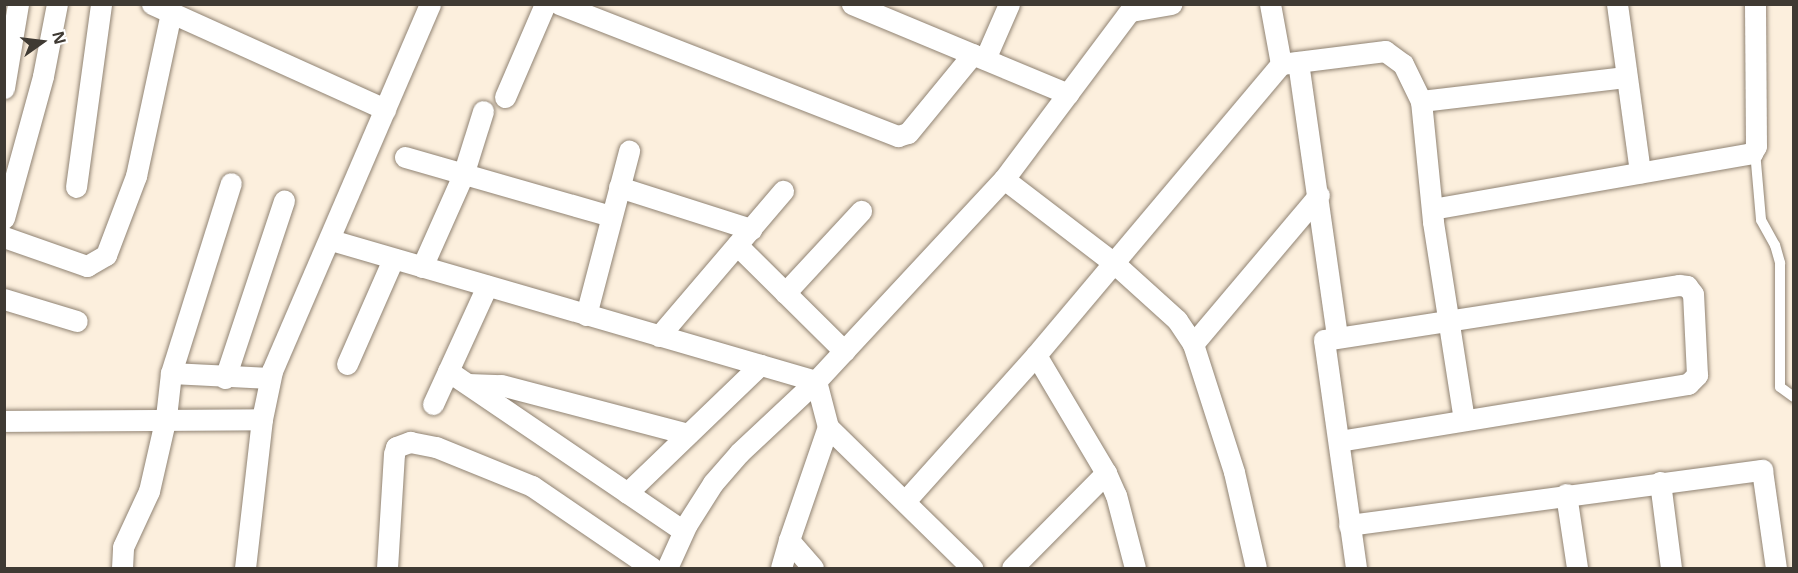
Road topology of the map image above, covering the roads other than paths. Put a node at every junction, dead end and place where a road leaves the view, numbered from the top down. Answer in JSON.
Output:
{"nodes":[{"id":1,"x":18,"y":4,"type":"edge"},
{"id":2,"x":57,"y":4,"type":"edge"},
{"id":3,"x":101,"y":4,"type":"edge"},
{"id":4,"x":430,"y":4,"type":"edge"},
{"id":5,"x":545,"y":4,"type":"edge"},
{"id":6,"x":559,"y":4,"type":"edge"},
{"id":7,"x":852,"y":4,"type":"edge"},
{"id":8,"x":1009,"y":4,"type":"edge"},
{"id":9,"x":1171,"y":4,"type":"edge"},
{"id":10,"x":1270,"y":4,"type":"edge"},
{"id":11,"x":1617,"y":4,"type":"edge"},
{"id":12,"x":1755,"y":4,"type":"edge"},
{"id":13,"x":1133,"y":8,"type":"edge"},
{"id":14,"x":161,"y":9,"type":"edge"},
{"id":15,"x":894,"y":12,"type":"edge"},
{"id":16,"x":979,"y":57,"type":"junction"},
{"id":17,"x":1290,"y":63,"type":"junction"},
{"id":18,"x":1626,"y":77,"type":"junction"},
{"id":19,"x":4,"y":88,"type":"edge"},
{"id":20,"x":1068,"y":94,"type":"junction"},
{"id":21,"x":505,"y":97,"type":"dead end"},
{"id":22,"x":1420,"y":100,"type":"junction"},
{"id":23,"x":385,"y":109,"type":"junction"},
{"id":24,"x":483,"y":111,"type":"dead end"},
{"id":25,"x":629,"y":151,"type":"dead end"},
{"id":26,"x":1755,"y":151,"type":"junction"},
{"id":27,"x":405,"y":157,"type":"dead end"},
{"id":28,"x":1640,"y":172,"type":"junction"},
{"id":29,"x":464,"y":175,"type":"junction"},
{"id":30,"x":1004,"y":179,"type":"junction"},
{"id":31,"x":231,"y":183,"type":"dead end"},
{"id":32,"x":76,"y":187,"type":"dead end"},
{"id":33,"x":619,"y":187,"type":"junction"},
{"id":34,"x":783,"y":191,"type":"dead end"},
{"id":35,"x":1319,"y":195,"type":"junction"},
{"id":36,"x":284,"y":201,"type":"dead end"},
{"id":37,"x":1432,"y":209,"type":"junction"},
{"id":38,"x":861,"y":211,"type":"dead end"},
{"id":39,"x":611,"y":216,"type":"junction"},
{"id":40,"x":4,"y":218,"type":"edge"},
{"id":41,"x":751,"y":229,"type":"junction"},
{"id":42,"x":4,"y":237,"type":"edge"},
{"id":43,"x":331,"y":240,"type":"junction"},
{"id":44,"x":737,"y":245,"type":"junction"},
{"id":45,"x":393,"y":259,"type":"junction"},
{"id":46,"x":1114,"y":263,"type":"junction"},
{"id":47,"x":422,"y":267,"type":"junction"},
{"id":48,"x":487,"y":286,"type":"junction"},
{"id":49,"x":785,"y":293,"type":"junction"},
{"id":50,"x":4,"y":299,"type":"edge"},
{"id":51,"x":586,"y":315,"type":"junction"},
{"id":52,"x":77,"y":321,"type":"dead end"},
{"id":53,"x":1447,"y":322,"type":"junction"},
{"id":54,"x":658,"y":336,"type":"junction"},
{"id":55,"x":1337,"y":336,"type":"junction"},
{"id":56,"x":1193,"y":344,"type":"junction"},
{"id":57,"x":844,"y":351,"type":"junction"},
{"id":58,"x":1036,"y":355,"type":"junction"},
{"id":59,"x":347,"y":364,"type":"dead end"},
{"id":60,"x":760,"y":365,"type":"junction"},
{"id":61,"x":448,"y":371,"type":"junction"},
{"id":62,"x":171,"y":374,"type":"junction"},
{"id":63,"x":225,"y":378,"type":"junction"},
{"id":64,"x":270,"y":378,"type":"junction"},
{"id":65,"x":816,"y":381,"type":"junction"},
{"id":66,"x":467,"y":384,"type":"junction"},
{"id":67,"x":1794,"y":397,"type":"edge"},
{"id":68,"x":433,"y":404,"type":"dead end"},
{"id":69,"x":166,"y":417,"type":"junction"},
{"id":70,"x":262,"y":418,"type":"junction"},
{"id":71,"x":1464,"y":420,"type":"junction"},
{"id":72,"x":4,"y":421,"type":"edge"},
{"id":73,"x":828,"y":427,"type":"junction"},
{"id":74,"x":688,"y":434,"type":"junction"},
{"id":75,"x":1339,"y":441,"type":"junction"},
{"id":76,"x":1106,"y":473,"type":"junction"},
{"id":77,"x":1660,"y":482,"type":"junction"},
{"id":78,"x":627,"y":493,"type":"junction"},
{"id":79,"x":1566,"y":494,"type":"junction"},
{"id":80,"x":906,"y":500,"type":"junction"},
{"id":81,"x":1349,"y":525,"type":"junction"},
{"id":82,"x":683,"y":531,"type":"junction"},
{"id":83,"x":789,"y":540,"type":"junction"},
{"id":84,"x":122,"y":568,"type":"edge"},
{"id":85,"x":245,"y":568,"type":"edge"},
{"id":86,"x":387,"y":568,"type":"edge"},
{"id":87,"x":652,"y":568,"type":"edge"},
{"id":88,"x":667,"y":568,"type":"edge"},
{"id":89,"x":780,"y":568,"type":"edge"},
{"id":90,"x":813,"y":568,"type":"edge"},
{"id":91,"x":972,"y":568,"type":"edge"},
{"id":92,"x":1012,"y":568,"type":"edge"},
{"id":93,"x":1134,"y":568,"type":"edge"},
{"id":94,"x":1256,"y":568,"type":"edge"},
{"id":95,"x":1356,"y":568,"type":"edge"},
{"id":96,"x":1577,"y":568,"type":"edge"},
{"id":97,"x":1671,"y":568,"type":"edge"},
{"id":98,"x":1776,"y":568,"type":"edge"}],
"edges":[{"from":1,"to":19,"type":"street"},
{"from":2,"to":40,"type":"street"},
{"from":3,"to":32,"type":"street"},
{"from":4,"to":23,"type":"street"},
{"from":5,"to":21,"type":"street"},
{"from":6,"to":16,"type":"street"},
{"from":7,"to":15,"type":"street"},
{"from":8,"to":16,"type":"street"},
{"from":9,"to":13,"type":"street"},
{"from":10,"to":17,"type":"street"},
{"from":11,"to":18,"type":"street"},
{"from":12,"to":26,"type":"street"},
{"from":13,"to":20,"type":"street"},
{"from":14,"to":23,"type":"street"},
{"from":14,"to":42,"type":"street"},
{"from":15,"to":16,"type":"street"},
{"from":16,"to":20,"type":"street"},
{"from":17,"to":22,"type":"street"},
{"from":17,"to":35,"type":"street"},
{"from":17,"to":46,"type":"street"},
{"from":18,"to":22,"type":"street"},
{"from":18,"to":28,"type":"street"},
{"from":20,"to":30,"type":"street"},
{"from":22,"to":37,"type":"street"},
{"from":23,"to":43,"type":"street"},
{"from":24,"to":29,"type":"street"},
{"from":25,"to":33,"type":"street"},
{"from":26,"to":28,"type":"street"},
{"from":26,"to":67,"type":"lane"},
{"from":27,"to":29,"type":"street"},
{"from":28,"to":37,"type":"street"},
{"from":29,"to":39,"type":"street"},
{"from":29,"to":47,"type":"street"},
{"from":30,"to":46,"type":"street"},
{"from":30,"to":57,"type":"street"},
{"from":31,"to":62,"type":"street"},
{"from":33,"to":39,"type":"street"},
{"from":33,"to":41,"type":"street"},
{"from":34,"to":41,"type":"street"},
{"from":35,"to":55,"type":"street"},
{"from":35,"to":56,"type":"street"},
{"from":36,"to":63,"type":"street"},
{"from":37,"to":53,"type":"street"},
{"from":38,"to":49,"type":"street"},
{"from":39,"to":51,"type":"street"},
{"from":41,"to":44,"type":"street"},
{"from":43,"to":45,"type":"street"},
{"from":43,"to":64,"type":"street"},
{"from":44,"to":49,"type":"street"},
{"from":44,"to":54,"type":"street"},
{"from":45,"to":47,"type":"street"},
{"from":45,"to":59,"type":"street"},
{"from":46,"to":56,"type":"street"},
{"from":46,"to":58,"type":"street"},
{"from":47,"to":48,"type":"street"},
{"from":48,"to":51,"type":"street"},
{"from":48,"to":61,"type":"street"},
{"from":49,"to":57,"type":"street"},
{"from":50,"to":52,"type":"street"},
{"from":51,"to":54,"type":"street"},
{"from":53,"to":55,"type":"street"},
{"from":53,"to":71,"type":"street"},
{"from":53,"to":71,"type":"street"},
{"from":54,"to":60,"type":"street"},
{"from":55,"to":75,"type":"street"},
{"from":56,"to":94,"type":"street"},
{"from":57,"to":65,"type":"street"},
{"from":58,"to":76,"type":"street"},
{"from":58,"to":80,"type":"street"},
{"from":60,"to":65,"type":"street"},
{"from":60,"to":74,"type":"street"},
{"from":61,"to":66,"type":"street"},
{"from":61,"to":68,"type":"street"},
{"from":62,"to":63,"type":"street"},
{"from":62,"to":69,"type":"street"},
{"from":63,"to":64,"type":"street"},
{"from":64,"to":70,"type":"street"},
{"from":65,"to":73,"type":"street"},
{"from":65,"to":82,"type":"street"},
{"from":66,"to":74,"type":"street"},
{"from":66,"to":78,"type":"street"},
{"from":69,"to":70,"type":"street"},
{"from":69,"to":72,"type":"street"},
{"from":69,"to":84,"type":"street"},
{"from":70,"to":85,"type":"street"},
{"from":71,"to":75,"type":"street"},
{"from":73,"to":80,"type":"street"},
{"from":73,"to":83,"type":"street"},
{"from":74,"to":78,"type":"street"},
{"from":75,"to":81,"type":"street"},
{"from":76,"to":92,"type":"street"},
{"from":76,"to":93,"type":"street"},
{"from":77,"to":79,"type":"street"},
{"from":77,"to":97,"type":"street"},
{"from":77,"to":98,"type":"street"},
{"from":78,"to":82,"type":"street"},
{"from":79,"to":81,"type":"street"},
{"from":79,"to":96,"type":"street"},
{"from":80,"to":91,"type":"street"},
{"from":81,"to":95,"type":"street"},
{"from":82,"to":88,"type":"street"},
{"from":83,"to":89,"type":"street"},
{"from":83,"to":90,"type":"street"},
{"from":86,"to":87,"type":"street"}]}
